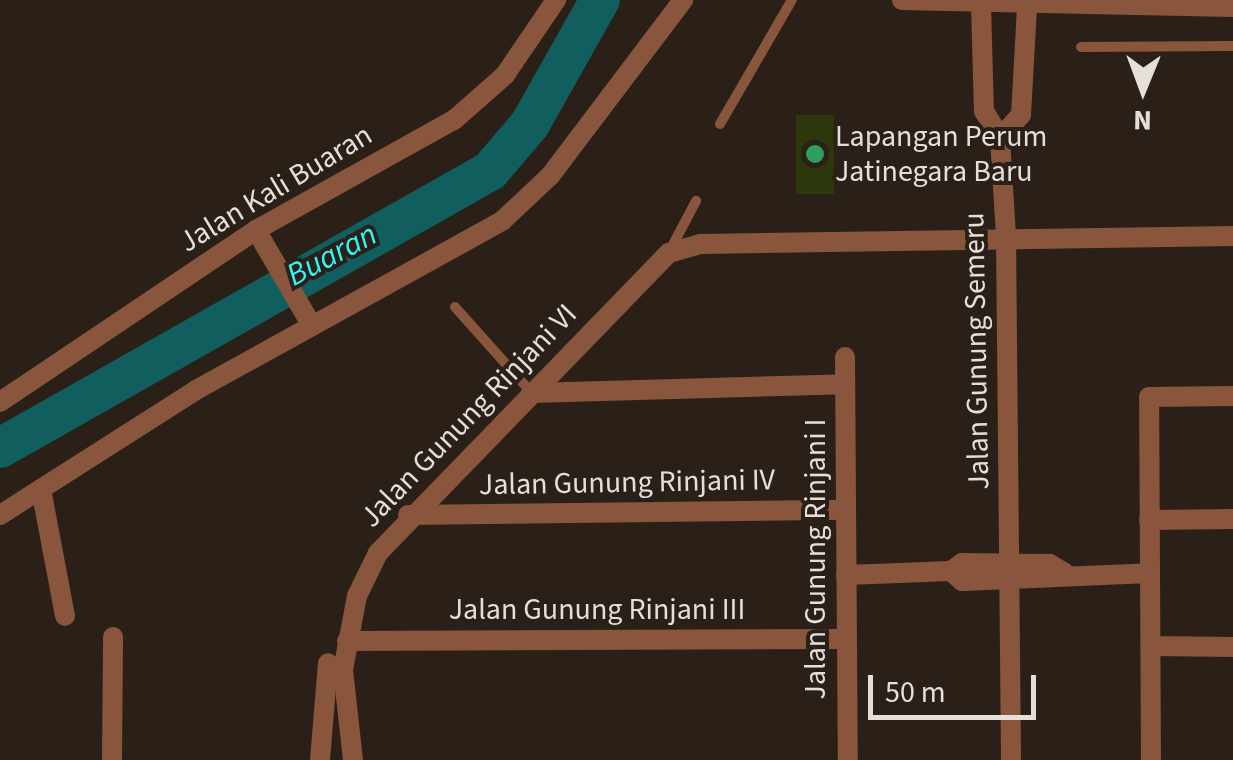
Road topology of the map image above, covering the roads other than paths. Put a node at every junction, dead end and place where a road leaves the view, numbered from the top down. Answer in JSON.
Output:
{"nodes":[{"id":1,"x":556,"y":0,"type":"edge"},
{"id":2,"x":683,"y":0,"type":"edge"},
{"id":3,"x":792,"y":0,"type":"edge"},
{"id":4,"x":902,"y":0,"type":"edge"},
{"id":5,"x":981,"y":5,"type":"junction"},
{"id":6,"x":1233,"y":6,"type":"edge"},
{"id":7,"x":1027,"y":7,"type":"junction"},
{"id":8,"x":1233,"y":46,"type":"edge"},
{"id":9,"x":1081,"y":48,"type":"dead end"},
{"id":10,"x":720,"y":124,"type":"dead end"},
{"id":11,"x":1000,"y":138,"type":"junction"},
{"id":12,"x":696,"y":201,"type":"dead end"},
{"id":13,"x":259,"y":236,"type":"junction"},
{"id":14,"x":1006,"y":236,"type":"junction"},
{"id":15,"x":1233,"y":236,"type":"edge"},
{"id":16,"x":669,"y":253,"type":"junction"},
{"id":17,"x":455,"y":307,"type":"dead end"},
{"id":18,"x":308,"y":321,"type":"junction"},
{"id":19,"x":844,"y":357,"type":"dead end"},
{"id":20,"x":845,"y":384,"type":"junction"},
{"id":21,"x":532,"y":393,"type":"junction"},
{"id":22,"x":1233,"y":396,"type":"edge"},
{"id":23,"x":0,"y":402,"type":"edge"},
{"id":24,"x":41,"y":490,"type":"junction"},
{"id":25,"x":846,"y":510,"type":"junction"},
{"id":26,"x":0,"y":515,"type":"edge"},
{"id":27,"x":408,"y":515,"type":"junction"},
{"id":28,"x":1233,"y":519,"type":"edge"},
{"id":29,"x":1150,"y":520,"type":"junction"},
{"id":30,"x":1012,"y":571,"type":"junction"},
{"id":31,"x":1150,"y":573,"type":"junction"},
{"id":32,"x":846,"y":575,"type":"junction"},
{"id":33,"x":65,"y":616,"type":"dead end"},
{"id":34,"x":113,"y":638,"type":"dead end"},
{"id":35,"x":847,"y":639,"type":"junction"},
{"id":36,"x":348,"y":641,"type":"junction"},
{"id":37,"x":1150,"y":646,"type":"junction"},
{"id":38,"x":1233,"y":647,"type":"edge"},
{"id":39,"x":328,"y":663,"type":"dead end"},
{"id":40,"x":112,"y":760,"type":"edge"},
{"id":41,"x":320,"y":760,"type":"edge"},
{"id":42,"x":354,"y":760,"type":"edge"},
{"id":43,"x":848,"y":760,"type":"edge"},
{"id":44,"x":1011,"y":760,"type":"edge"},
{"id":45,"x":1151,"y":760,"type":"edge"}],
"edges":[{"from":1,"to":13,"type":"street","name":"Jalan Kali Buaran"},
{"from":2,"to":18,"type":"street"},
{"from":3,"to":10,"type":"lane"},
{"from":4,"to":5,"type":"street"},
{"from":5,"to":7,"type":"street"},
{"from":5,"to":11,"type":"street","name":"Jalan Gunung Semeru"},
{"from":6,"to":7,"type":"street"},
{"from":7,"to":11,"type":"street"},
{"from":8,"to":9,"type":"lane"},
{"from":11,"to":14,"type":"street","name":"Jalan Gunung Semeru"},
{"from":12,"to":16,"type":"lane"},
{"from":13,"to":18,"type":"street"},
{"from":13,"to":23,"type":"street","name":"Jalan Kali Buaran"},
{"from":14,"to":15,"type":"street"},
{"from":14,"to":16,"type":"street"},
{"from":14,"to":30,"type":"street","name":"Jalan Gunung Semeru"},
{"from":16,"to":21,"type":"street","name":"Jalan Gunung Rinjani VI"},
{"from":17,"to":21,"type":"lane"},
{"from":18,"to":24,"type":"street"},
{"from":19,"to":20,"type":"street","name":"Jalan Gunung Rinjani I"},
{"from":20,"to":21,"type":"street"},
{"from":20,"to":25,"type":"street","name":"Jalan Gunung Rinjani I"},
{"from":21,"to":27,"type":"street","name":"Jalan Gunung Rinjani VI"},
{"from":22,"to":29,"type":"street"},
{"from":24,"to":26,"type":"street"},
{"from":24,"to":33,"type":"street"},
{"from":25,"to":27,"type":"street","name":"Jalan Gunung Rinjani IV"},
{"from":25,"to":32,"type":"street","name":"Jalan Gunung Rinjani I"},
{"from":27,"to":36,"type":"street","name":"Jalan Gunung Rinjani VI"},
{"from":28,"to":29,"type":"street"},
{"from":29,"to":31,"type":"street"},
{"from":30,"to":31,"type":"street"},
{"from":30,"to":32,"type":"street"},
{"from":30,"to":44,"type":"street","name":"Jalan Gunung Semeru"},
{"from":31,"to":37,"type":"street"},
{"from":32,"to":35,"type":"street","name":"Jalan Gunung Rinjani I"},
{"from":34,"to":40,"type":"street"},
{"from":35,"to":36,"type":"street","name":"Jalan Gunung Rinjani III"},
{"from":35,"to":43,"type":"street","name":"Jalan Gunung Rinjani I"},
{"from":36,"to":42,"type":"street","name":"Jalan Gunung Rinjani VI"},
{"from":37,"to":38,"type":"street"},
{"from":37,"to":45,"type":"street"},
{"from":39,"to":41,"type":"street"}]}
